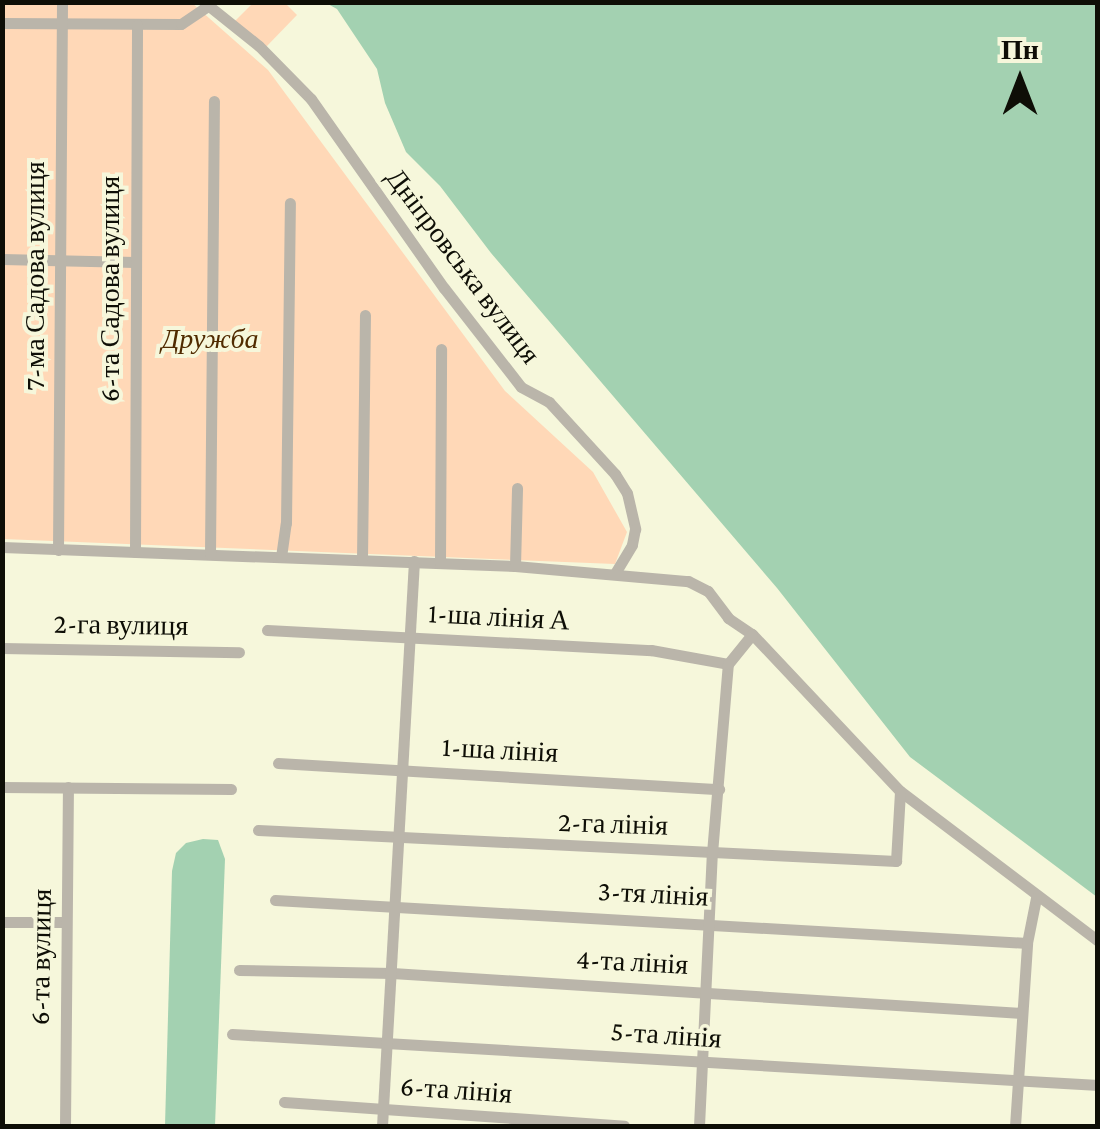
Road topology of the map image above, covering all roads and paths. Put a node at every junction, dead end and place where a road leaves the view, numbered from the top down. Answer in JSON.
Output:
{"nodes":[{"id":1,"x":62,"y":2,"type":"edge"},
{"id":2,"x":206,"y":4,"type":"edge"},
{"id":3,"x":2,"y":23,"type":"edge"},
{"id":4,"x":61,"y":24,"type":"junction"},
{"id":5,"x":137,"y":25,"type":"junction"},
{"id":6,"x":214,"y":101,"type":"dead end"},
{"id":7,"x":290,"y":202,"type":"dead end"},
{"id":8,"x":2,"y":258,"type":"edge"},
{"id":9,"x":61,"y":260,"type":"junction"},
{"id":10,"x":135,"y":262,"type":"junction"},
{"id":11,"x":365,"y":314,"type":"dead end"},
{"id":12,"x":441,"y":349,"type":"dead end"},
{"id":13,"x":518,"y":488,"type":"dead end"},
{"id":14,"x":2,"y":547,"type":"edge"},
{"id":15,"x":58,"y":550,"type":"junction"},
{"id":16,"x":135,"y":552,"type":"junction"},
{"id":17,"x":210,"y":554,"type":"junction"},
{"id":18,"x":281,"y":557,"type":"junction"},
{"id":19,"x":362,"y":558,"type":"junction"},
{"id":20,"x":414,"y":561,"type":"junction"},
{"id":21,"x":440,"y":563,"type":"junction"},
{"id":22,"x":515,"y":566,"type":"junction"},
{"id":23,"x":615,"y":573,"type":"junction"},
{"id":24,"x":267,"y":630,"type":"dead end"},
{"id":25,"x":752,"y":634,"type":"junction"},
{"id":26,"x":411,"y":637,"type":"junction"},
{"id":27,"x":2,"y":648,"type":"edge"},
{"id":28,"x":239,"y":652,"type":"dead end"},
{"id":29,"x":728,"y":664,"type":"junction"},
{"id":30,"x":278,"y":763,"type":"dead end"},
{"id":31,"x":405,"y":770,"type":"junction"},
{"id":32,"x":2,"y":787,"type":"edge"},
{"id":33,"x":68,"y":787,"type":"junction"},
{"id":34,"x":231,"y":788,"type":"dead end"},
{"id":35,"x":719,"y":789,"type":"junction"},
{"id":36,"x":900,"y":791,"type":"junction"},
{"id":37,"x":258,"y":830,"type":"dead end"},
{"id":38,"x":400,"y":840,"type":"junction"},
{"id":39,"x":712,"y":853,"type":"junction"},
{"id":40,"x":1036,"y":898,"type":"junction"},
{"id":41,"x":275,"y":900,"type":"dead end"},
{"id":42,"x":396,"y":906,"type":"junction"},
{"id":43,"x":2,"y":922,"type":"edge"},
{"id":44,"x":66,"y":922,"type":"junction"},
{"id":45,"x":709,"y":922,"type":"junction"},
{"id":46,"x":1098,"y":942,"type":"edge"},
{"id":47,"x":1027,"y":943,"type":"junction"},
{"id":48,"x":239,"y":970,"type":"dead end"},
{"id":49,"x":392,"y":973,"type":"junction"},
{"id":50,"x":706,"y":992,"type":"junction"},
{"id":51,"x":1022,"y":1013,"type":"junction"},
{"id":52,"x":232,"y":1034,"type":"dead end"},
{"id":53,"x":389,"y":1043,"type":"junction"},
{"id":54,"x":702,"y":1062,"type":"junction"},
{"id":55,"x":1018,"y":1080,"type":"junction"},
{"id":56,"x":1098,"y":1085,"type":"edge"},
{"id":57,"x":284,"y":1102,"type":"dead end"},
{"id":58,"x":384,"y":1110,"type":"junction"},
{"id":59,"x":64,"y":1126,"type":"edge"},
{"id":60,"x":382,"y":1126,"type":"edge"},
{"id":61,"x":624,"y":1126,"type":"edge"},
{"id":62,"x":699,"y":1126,"type":"edge"},
{"id":63,"x":1014,"y":1126,"type":"edge"}],
"edges":[{"from":1,"to":4,"type":"street","name":"7-ма Садова вулиця"},
{"from":2,"to":5,"type":"street"},
{"from":2,"to":23,"type":"street","name":"Дніпровська вулиця"},
{"from":3,"to":4,"type":"street"},
{"from":4,"to":5,"type":"street"},
{"from":4,"to":9,"type":"street","name":"7-ма Садова вулиця"},
{"from":5,"to":10,"type":"street","name":"6-та Садова вулиця"},
{"from":6,"to":17,"type":"street"},
{"from":7,"to":18,"type":"street"},
{"from":8,"to":9,"type":"street"},
{"from":9,"to":10,"type":"street"},
{"from":9,"to":15,"type":"street","name":"7-ма Садова вулиця"},
{"from":10,"to":16,"type":"street","name":"6-та Садова вулиця"},
{"from":11,"to":19,"type":"street"},
{"from":12,"to":21,"type":"street"},
{"from":13,"to":22,"type":"street"},
{"from":14,"to":15,"type":"street"},
{"from":15,"to":16,"type":"street"},
{"from":16,"to":17,"type":"street"},
{"from":17,"to":18,"type":"street"},
{"from":18,"to":19,"type":"street"},
{"from":19,"to":20,"type":"street"},
{"from":20,"to":21,"type":"street"},
{"from":20,"to":26,"type":"street"},
{"from":21,"to":22,"type":"street"},
{"from":22,"to":23,"type":"street"},
{"from":23,"to":25,"type":"street"},
{"from":24,"to":26,"type":"street","name":"1-ша лінія А"},
{"from":25,"to":29,"type":"street"},
{"from":25,"to":36,"type":"street"},
{"from":26,"to":29,"type":"street","name":"1-ша лінія А"},
{"from":26,"to":31,"type":"street"},
{"from":27,"to":28,"type":"street","name":"2-га вулиця"},
{"from":29,"to":35,"type":"street"},
{"from":30,"to":31,"type":"street","name":"1-ша лінія"},
{"from":31,"to":35,"type":"street","name":"1-ша лінія"},
{"from":31,"to":38,"type":"street"},
{"from":32,"to":33,"type":"street"},
{"from":33,"to":34,"type":"street"},
{"from":33,"to":44,"type":"street","name":"6-та вулиця"},
{"from":35,"to":39,"type":"street"},
{"from":36,"to":39,"type":"street","name":"2-га лінія"},
{"from":36,"to":40,"type":"street"},
{"from":37,"to":38,"type":"street","name":"2-га лінія"},
{"from":38,"to":39,"type":"street","name":"2-га лінія"},
{"from":38,"to":42,"type":"street"},
{"from":39,"to":45,"type":"street"},
{"from":40,"to":46,"type":"street"},
{"from":40,"to":47,"type":"street"},
{"from":41,"to":42,"type":"street","name":"3-тя лінія"},
{"from":42,"to":45,"type":"street","name":"3-тя лінія"},
{"from":42,"to":49,"type":"street"},
{"from":43,"to":44,"type":"street"},
{"from":44,"to":59,"type":"street","name":"6-та вулиця"},
{"from":45,"to":47,"type":"street","name":"3-тя лінія"},
{"from":45,"to":50,"type":"street"},
{"from":47,"to":51,"type":"street"},
{"from":48,"to":49,"type":"street","name":"4-та лінія"},
{"from":49,"to":50,"type":"street","name":"4-та лінія"},
{"from":49,"to":53,"type":"street"},
{"from":50,"to":51,"type":"street","name":"4-та лінія"},
{"from":50,"to":54,"type":"street"},
{"from":51,"to":55,"type":"street"},
{"from":52,"to":53,"type":"street","name":"5-та лінія"},
{"from":53,"to":54,"type":"street","name":"5-та лінія"},
{"from":53,"to":58,"type":"street"},
{"from":54,"to":55,"type":"street","name":"5-та лінія"},
{"from":54,"to":62,"type":"street"},
{"from":55,"to":56,"type":"street","name":"5-та лінія"},
{"from":55,"to":63,"type":"street"},
{"from":57,"to":58,"type":"street","name":"6-та лінія"},
{"from":58,"to":60,"type":"street"},
{"from":58,"to":61,"type":"street","name":"6-та лінія"}]}
